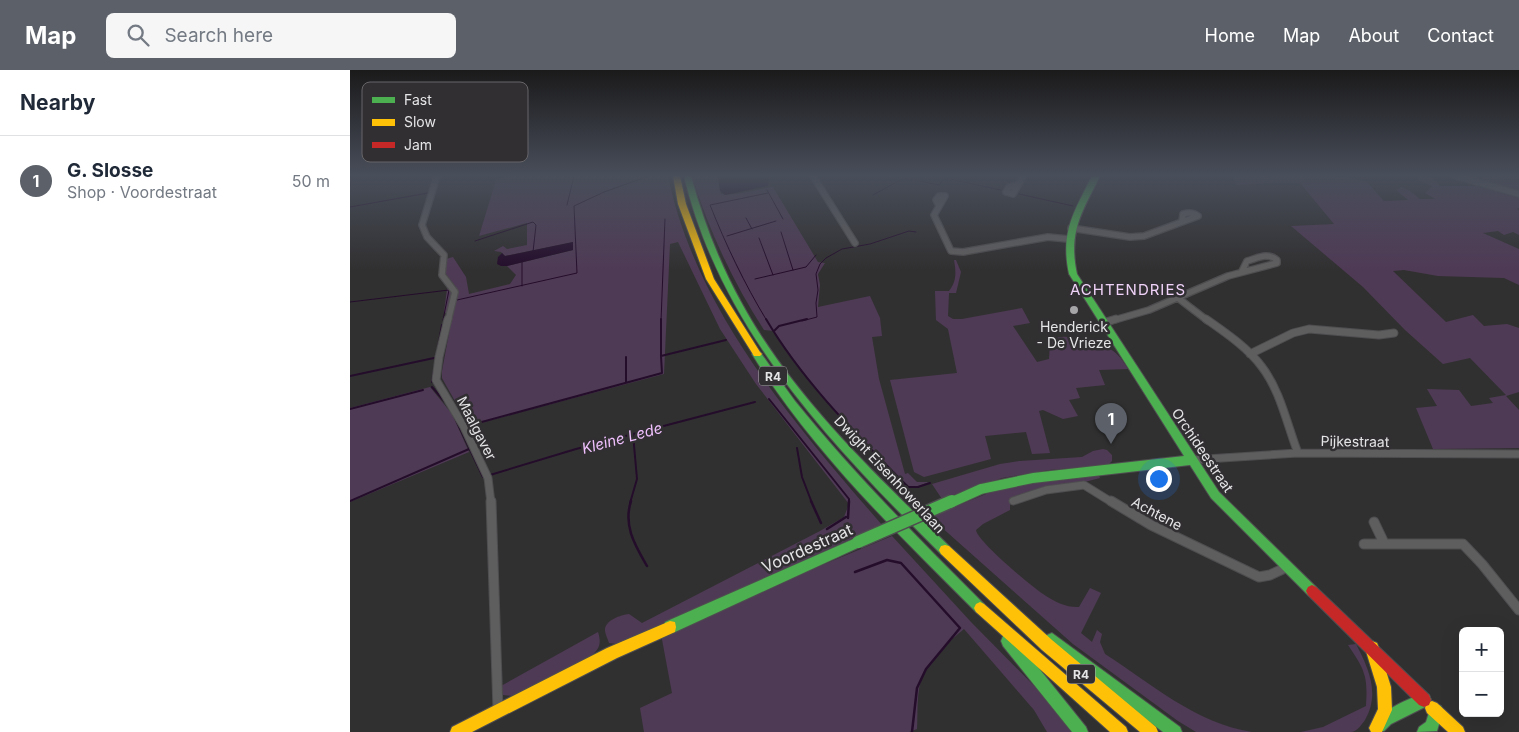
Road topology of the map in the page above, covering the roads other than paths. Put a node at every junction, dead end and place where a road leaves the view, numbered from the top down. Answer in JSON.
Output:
{"nodes":[{"id":1,"x":428,"y":207,"type":"edge"},
{"id":2,"x":683,"y":207,"type":"edge"},
{"id":3,"x":695,"y":207,"type":"edge"},
{"id":4,"x":832,"y":207,"type":"edge"},
{"id":5,"x":939,"y":207,"type":"edge"},
{"id":6,"x":1082,"y":207,"type":"edge"},
{"id":7,"x":1182,"y":221,"type":"dead end"},
{"id":8,"x":1072,"y":228,"type":"junction"},
{"id":9,"x":1068,"y":239,"type":"junction"},
{"id":10,"x":856,"y":243,"type":"dead end"},
{"id":11,"x":1242,"y":272,"type":"junction"},
{"id":12,"x":1178,"y":298,"type":"junction"},
{"id":13,"x":1106,"y":322,"type":"junction"},
{"id":14,"x":1394,"y":334,"type":"dead end"},
{"id":15,"x":1250,"y":354,"type":"junction"},
{"id":16,"x":1298,"y":453,"type":"junction"},
{"id":17,"x":1519,"y":454,"type":"edge"},
{"id":18,"x":1191,"y":460,"type":"junction"},
{"id":19,"x":1014,"y":502,"type":"dead end"},
{"id":20,"x":1374,"y":522,"type":"dead end"},
{"id":21,"x":1384,"y":543,"type":"junction"},
{"id":22,"x":1364,"y":544,"type":"dead end"},
{"id":23,"x":1287,"y":567,"type":"junction"},
{"id":24,"x":1519,"y":610,"type":"edge"},
{"id":25,"x":1012,"y":614,"type":"junction"},
{"id":26,"x":996,"y":624,"type":"junction"},
{"id":27,"x":1372,"y":648,"type":"junction"},
{"id":28,"x":1424,"y":700,"type":"junction"},
{"id":29,"x":498,"y":710,"type":"junction"},
{"id":30,"x":1436,"y":711,"type":"junction"},
{"id":31,"x":1374,"y":730,"type":"edge"},
{"id":32,"x":457,"y":732,"type":"edge"},
{"id":33,"x":1081,"y":732,"type":"edge"},
{"id":34,"x":1121,"y":732,"type":"edge"},
{"id":35,"x":1151,"y":732,"type":"edge"},
{"id":36,"x":1175,"y":732,"type":"edge"},
{"id":37,"x":1424,"y":732,"type":"edge"},
{"id":38,"x":1458,"y":732,"type":"edge"}],
"edges":[{"from":1,"to":29,"type":"street","name":"Maalgaver"},
{"from":2,"to":26,"type":"main road","name":"Dwight Eisenhowerlaan","number":"R4"},
{"from":3,"to":25,"type":"main road","name":"Dwight Eisenhowerlaan","number":"R4"},
{"from":4,"to":10,"type":"street"},
{"from":5,"to":9,"type":"street"},
{"from":6,"to":8,"type":"main road","name":"Orchideestraat"},
{"from":7,"to":8,"type":"street"},
{"from":8,"to":9,"type":"main road","name":"Orchideestraat"},
{"from":9,"to":13,"type":"main road","name":"Orchideestraat"},
{"from":11,"to":11,"type":"street"},
{"from":11,"to":12,"type":"street"},
{"from":12,"to":13,"type":"street"},
{"from":12,"to":15,"type":"street"},
{"from":13,"to":18,"type":"main road","name":"Orchideestraat"},
{"from":14,"to":15,"type":"street"},
{"from":15,"to":16,"type":"street"},
{"from":16,"to":17,"type":"street","name":"Pijkestraat"},
{"from":16,"to":18,"type":"street","name":"Pijkestraat"},
{"from":18,"to":23,"type":"main road","name":"Orchideestraat"},
{"from":18,"to":29,"type":"main road","name":"Voordestraat","bridge":true},
{"from":19,"to":23,"type":"street","name":"Achtene"},
{"from":20,"to":21,"type":"street"},
{"from":21,"to":22,"type":"street"},
{"from":21,"to":24,"type":"street"},
{"from":23,"to":27,"type":"main road","name":"Orchideestraat"},
{"from":25,"to":35,"type":"main road","name":"Dwight Eisenhowerlaan","number":"R4"},
{"from":25,"to":36,"type":"main road"},
{"from":26,"to":33,"type":"main road"},
{"from":26,"to":34,"type":"main road","name":"Dwight Eisenhowerlaan","number":"R4"},
{"from":27,"to":28,"type":"main road","name":"Orchideestraat"},
{"from":27,"to":31,"type":"main road"},
{"from":28,"to":30,"type":"main road","name":"Orchideestraat"},
{"from":28,"to":31,"type":"main road"},
{"from":29,"to":32,"type":"main road","name":"Voordestraat"},
{"from":30,"to":37,"type":"main road"},
{"from":30,"to":38,"type":"main road","name":"Orchideestraat"}]}
